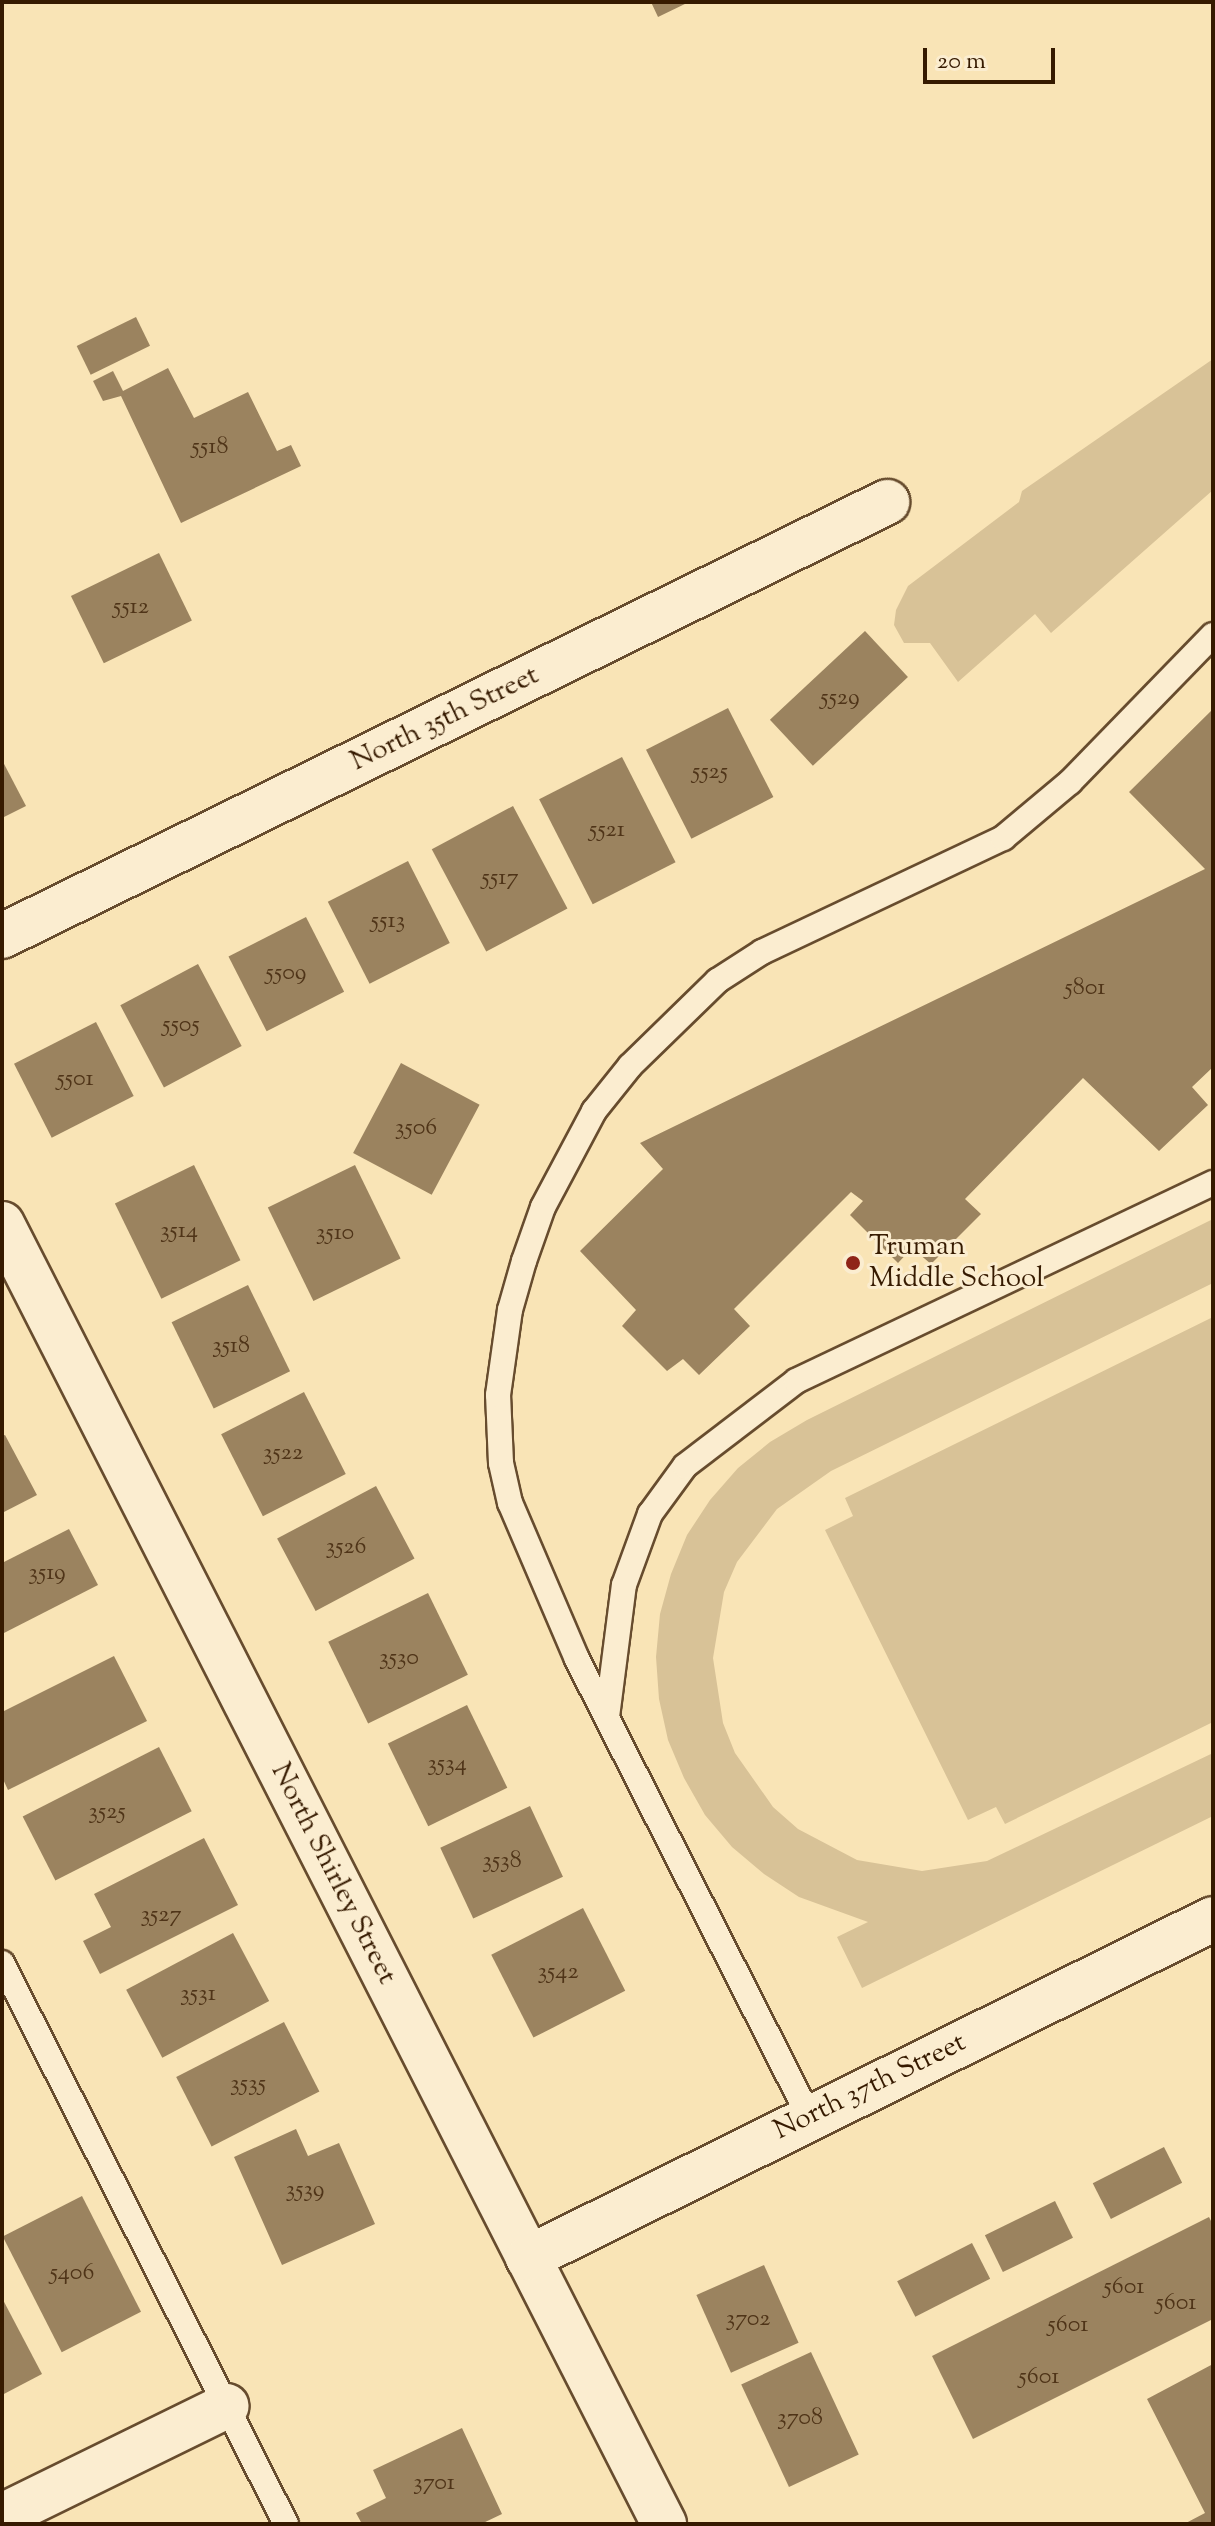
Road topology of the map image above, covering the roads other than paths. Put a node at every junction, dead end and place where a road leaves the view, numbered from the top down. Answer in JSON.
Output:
{"nodes":[{"id":1,"x":887,"y":502,"type":"dead end"},
{"id":2,"x":1213,"y":635,"type":"edge"},
{"id":3,"x":2,"y":936,"type":"edge"},
{"id":4,"x":1213,"y":1183,"type":"edge"},
{"id":5,"x":2,"y":1224,"type":"edge"},
{"id":6,"x":607,"y":1719,"type":"junction"},
{"id":7,"x":1213,"y":1919,"type":"edge"},
{"id":8,"x":2,"y":1963,"type":"edge"},
{"id":9,"x":809,"y":2116,"type":"junction"},
{"id":10,"x":528,"y":2258,"type":"junction"},
{"id":11,"x":227,"y":2406,"type":"junction"},
{"id":12,"x":2,"y":2516,"type":"edge"},
{"id":13,"x":286,"y":2524,"type":"edge"},
{"id":14,"x":664,"y":2524,"type":"edge"}],
"edges":[{"from":1,"to":3,"type":"street","name":"North 35th Street"},
{"from":2,"to":6,"type":"lane"},
{"from":4,"to":6,"type":"lane"},
{"from":5,"to":10,"type":"street","name":"North Shirley Street"},
{"from":6,"to":9,"type":"lane"},
{"from":7,"to":9,"type":"street","name":"North 37th Street"},
{"from":8,"to":11,"type":"lane"},
{"from":9,"to":10,"type":"street","name":"North 37th Street"},
{"from":10,"to":14,"type":"street","name":"North Shirley Street"},
{"from":11,"to":12,"type":"street"},
{"from":11,"to":13,"type":"lane"}]}
